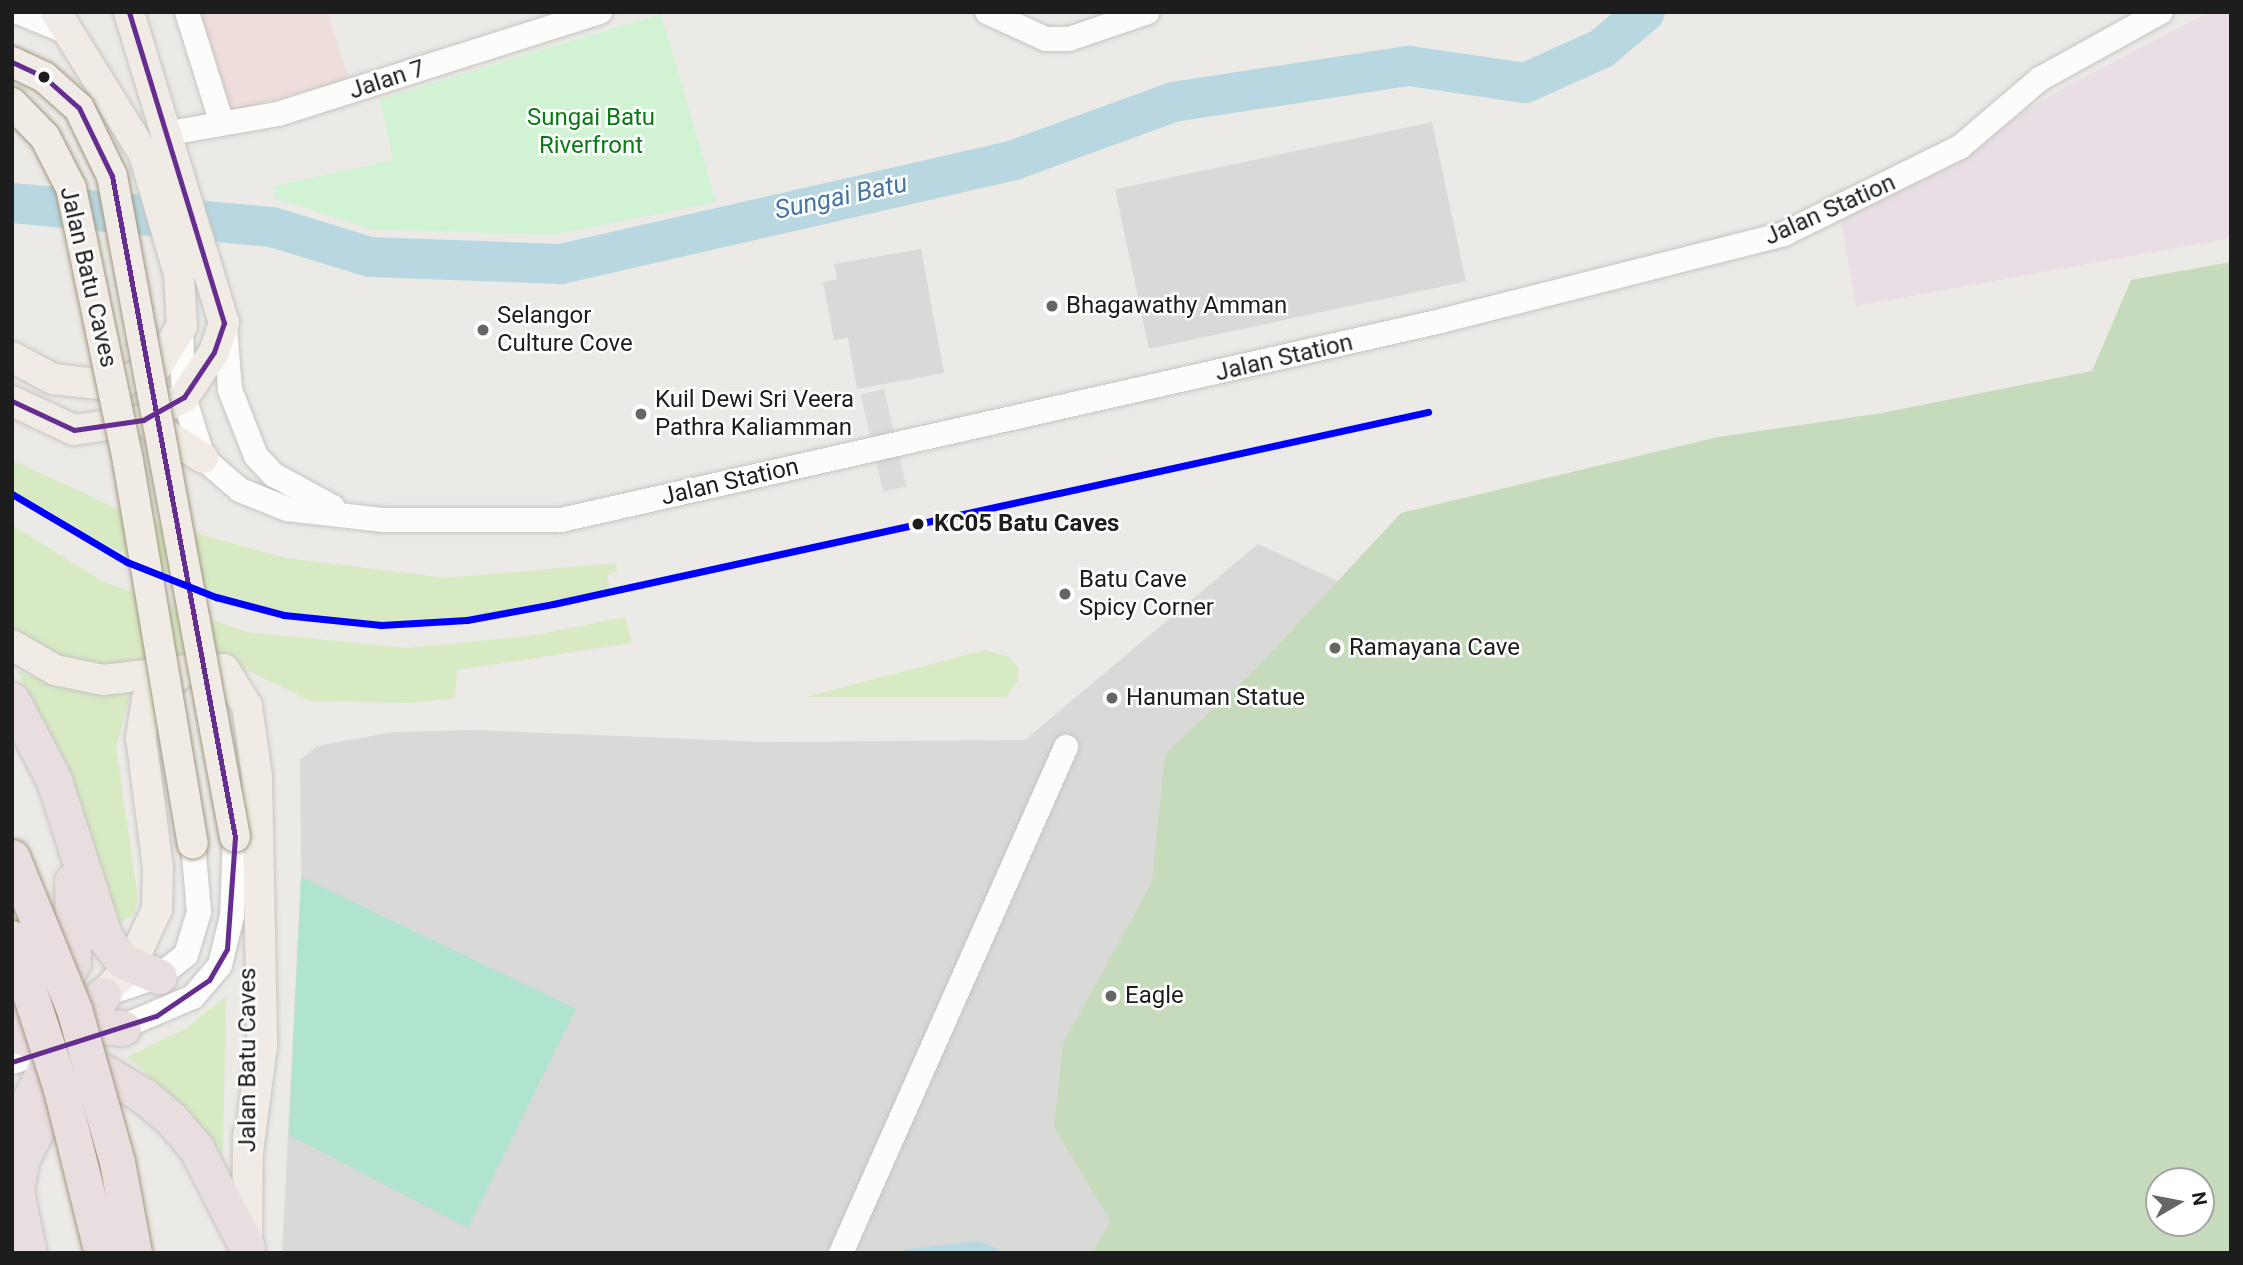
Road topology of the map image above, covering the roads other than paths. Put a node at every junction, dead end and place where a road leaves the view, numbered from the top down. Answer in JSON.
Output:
{"nodes":[{"id":1,"x":18,"y":12,"type":"edge"},
{"id":2,"x":129,"y":12,"type":"edge"},
{"id":3,"x":187,"y":12,"type":"edge"},
{"id":4,"x":600,"y":12,"type":"edge"},
{"id":5,"x":987,"y":12,"type":"edge"},
{"id":6,"x":1148,"y":12,"type":"edge"},
{"id":7,"x":2161,"y":12,"type":"edge"},
{"id":8,"x":62,"y":22,"type":"edge"},
{"id":9,"x":1088,"y":23,"type":"edge"},
{"id":10,"x":12,"y":62,"type":"edge"},
{"id":11,"x":12,"y":103,"type":"edge"},
{"id":12,"x":222,"y":124,"type":"junction"},
{"id":13,"x":173,"y":141,"type":"junction"},
{"id":14,"x":224,"y":323,"type":"junction"},
{"id":15,"x":181,"y":334,"type":"junction"},
{"id":16,"x":12,"y":358,"type":"edge"},
{"id":17,"x":184,"y":397,"type":"junction"},
{"id":18,"x":12,"y":401,"type":"edge"},
{"id":19,"x":143,"y":420,"type":"junction"},
{"id":20,"x":203,"y":458,"type":"junction"},
{"id":21,"x":347,"y":514,"type":"junction"},
{"id":22,"x":12,"y":646,"type":"edge"},
{"id":23,"x":185,"y":670,"type":"junction"},
{"id":24,"x":12,"y":700,"type":"edge"},
{"id":25,"x":1066,"y":747,"type":"dead end"},
{"id":26,"x":69,"y":831,"type":"junction"},
{"id":27,"x":235,"y":837,"type":"junction"},
{"id":28,"x":193,"y":844,"type":"joint"},
{"id":29,"x":12,"y":857,"type":"edge"},
{"id":30,"x":72,"y":881,"type":"junction"},
{"id":31,"x":12,"y":938,"type":"edge"},
{"id":32,"x":12,"y":957,"type":"edge"},
{"id":33,"x":145,"y":971,"type":"junction"},
{"id":34,"x":103,"y":995,"type":"joint"},
{"id":35,"x":12,"y":1000,"type":"edge"},
{"id":36,"x":123,"y":1028,"type":"joint"},
{"id":37,"x":32,"y":1037,"type":"edge"},
{"id":38,"x":118,"y":1082,"type":"junction"},
{"id":39,"x":12,"y":1135,"type":"edge"},
{"id":40,"x":248,"y":1153,"type":"junction"},
{"id":41,"x":14,"y":1182,"type":"edge"},
{"id":42,"x":247,"y":1250,"type":"edge"},
{"id":43,"x":29,"y":1253,"type":"edge"},
{"id":44,"x":102,"y":1253,"type":"edge"},
{"id":45,"x":134,"y":1253,"type":"edge"},
{"id":46,"x":841,"y":1253,"type":"edge"}],
"edges":[{"from":1,"to":8,"type":"street"},
{"from":2,"to":13,"type":"main road"},
{"from":3,"to":12,"type":"street"},
{"from":4,"to":12,"type":"street","name":"Jalan 7"},
{"from":5,"to":9,"type":"street"},
{"from":6,"to":9,"type":"street"},
{"from":7,"to":21,"type":"street","name":"Jalan Station"},
{"from":8,"to":15,"type":"main road"},
{"from":10,"to":27,"type":"main road","name":"Jalan Batu Caves","bridge":true},
{"from":11,"to":28,"type":"main road","name":"Jalan Batu Caves","bridge":true},
{"from":12,"to":13,"type":"street","name":"Jalan 7"},
{"from":13,"to":14,"type":"main road"},
{"from":14,"to":17,"type":"main road"},
{"from":14,"to":21,"type":"street","name":"Jalan Station"},
{"from":15,"to":16,"type":"main road","name":"Jalan Batu Caves"},
{"from":15,"to":17,"type":"street"},
{"from":17,"to":19,"type":"main road"},
{"from":17,"to":20,"type":"street"},
{"from":18,"to":19,"type":"main road"},
{"from":19,"to":20,"type":"main road"},
{"from":20,"to":21,"type":"street","name":"Jalan Station"},
{"from":22,"to":23,"type":"main road"},
{"from":23,"to":33,"type":"main road"},
{"from":23,"to":40,"type":"main road"},
{"from":24,"to":26,"type":"highway"},
{"from":25,"to":46,"type":"street"},
{"from":26,"to":30,"type":"highway"},
{"from":26,"to":33,"type":"highway"},
{"from":27,"to":36,"type":"street"},
{"from":27,"to":40,"type":"main road","name":"Jalan Batu Caves"},
{"from":28,"to":33,"type":"street"},
{"from":29,"to":45,"type":"highway","bridge":true},
{"from":30,"to":32,"type":"highway"},
{"from":30,"to":37,"type":"highway"},
{"from":31,"to":44,"type":"highway","bridge":true},
{"from":33,"to":34,"type":"main road"},
{"from":34,"to":37,"type":"highway"},
{"from":35,"to":37,"type":"highway"},
{"from":36,"to":37,"type":"highway"},
{"from":37,"to":38,"type":"highway"},
{"from":37,"to":39,"type":"highway"},
{"from":38,"to":41,"type":"highway"},
{"from":38,"to":42,"type":"highway"},
{"from":40,"to":42,"type":"main road","name":"Jalan Batu Caves"},
{"from":41,"to":43,"type":"highway"}]}
